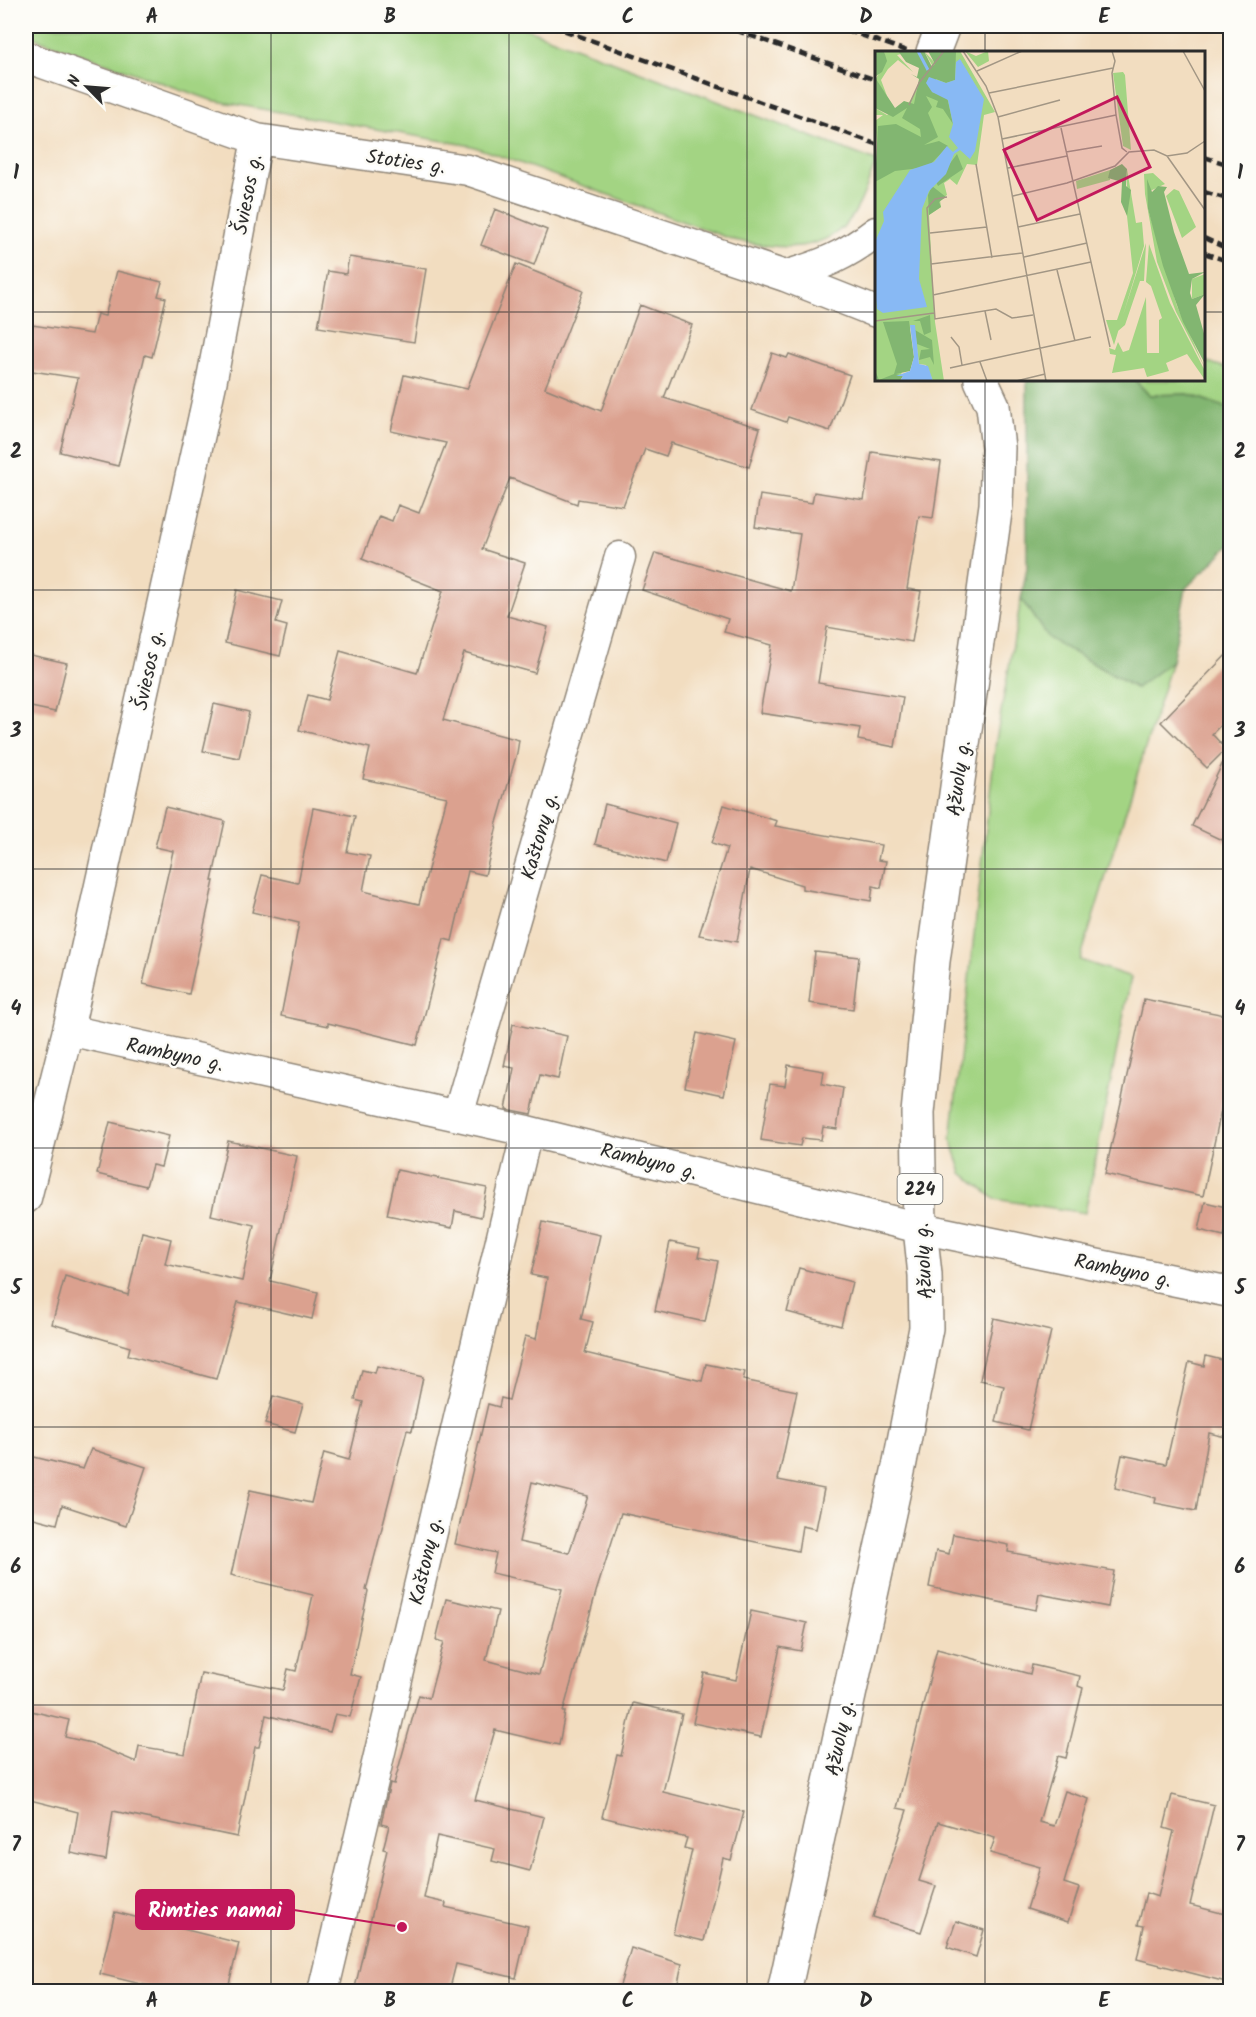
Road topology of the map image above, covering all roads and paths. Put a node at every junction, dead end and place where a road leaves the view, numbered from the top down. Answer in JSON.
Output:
{"nodes":[{"id":1,"x":943,"y":26,"type":"edge"},
{"id":2,"x":933,"y":51,"type":"edge"},
{"id":3,"x":26,"y":57,"type":"edge"},
{"id":4,"x":257,"y":139,"type":"junction"},
{"id":5,"x":875,"y":233,"type":"edge"},
{"id":6,"x":784,"y":276,"type":"junction"},
{"id":7,"x":875,"y":312,"type":"edge"},
{"id":8,"x":981,"y":381,"type":"edge"},
{"id":9,"x":620,"y":557,"type":"dead end"},
{"id":10,"x":68,"y":1030,"type":"junction"},
{"id":11,"x":458,"y":1115,"type":"junction"},
{"id":12,"x":527,"y":1131,"type":"junction"},
{"id":13,"x":26,"y":1198,"type":"edge"},
{"id":14,"x":921,"y":1228,"type":"junction"},
{"id":15,"x":1230,"y":1292,"type":"edge"},
{"id":16,"x":323,"y":1992,"type":"edge"},
{"id":17,"x":784,"y":1992,"type":"edge"}],
"edges":[{"from":1,"to":2,"type":"main road"},
{"from":3,"to":4,"type":"street","name":"Stoties g."},
{"from":4,"to":6,"type":"street","name":"Stoties g."},
{"from":4,"to":10,"type":"street","name":"Šviesos g."},
{"from":5,"to":6,"type":"street"},
{"from":6,"to":7,"type":"street","name":"Stoties g."},
{"from":8,"to":14,"type":"main road","name":"Ąžuolų g.","number":"224"},
{"from":9,"to":11,"type":"street","name":"Kaštonų g."},
{"from":10,"to":11,"type":"street","name":"Rambyno g."},
{"from":10,"to":13,"type":"street","name":"Šviesos g."},
{"from":11,"to":12,"type":"street","name":"Rambyno g."},
{"from":12,"to":14,"type":"street","name":"Rambyno g."},
{"from":12,"to":16,"type":"street","name":"Kaštonų g."},
{"from":14,"to":15,"type":"street","name":"Rambyno g."},
{"from":14,"to":17,"type":"main road","name":"Ąžuolų g.","number":"224"}]}
